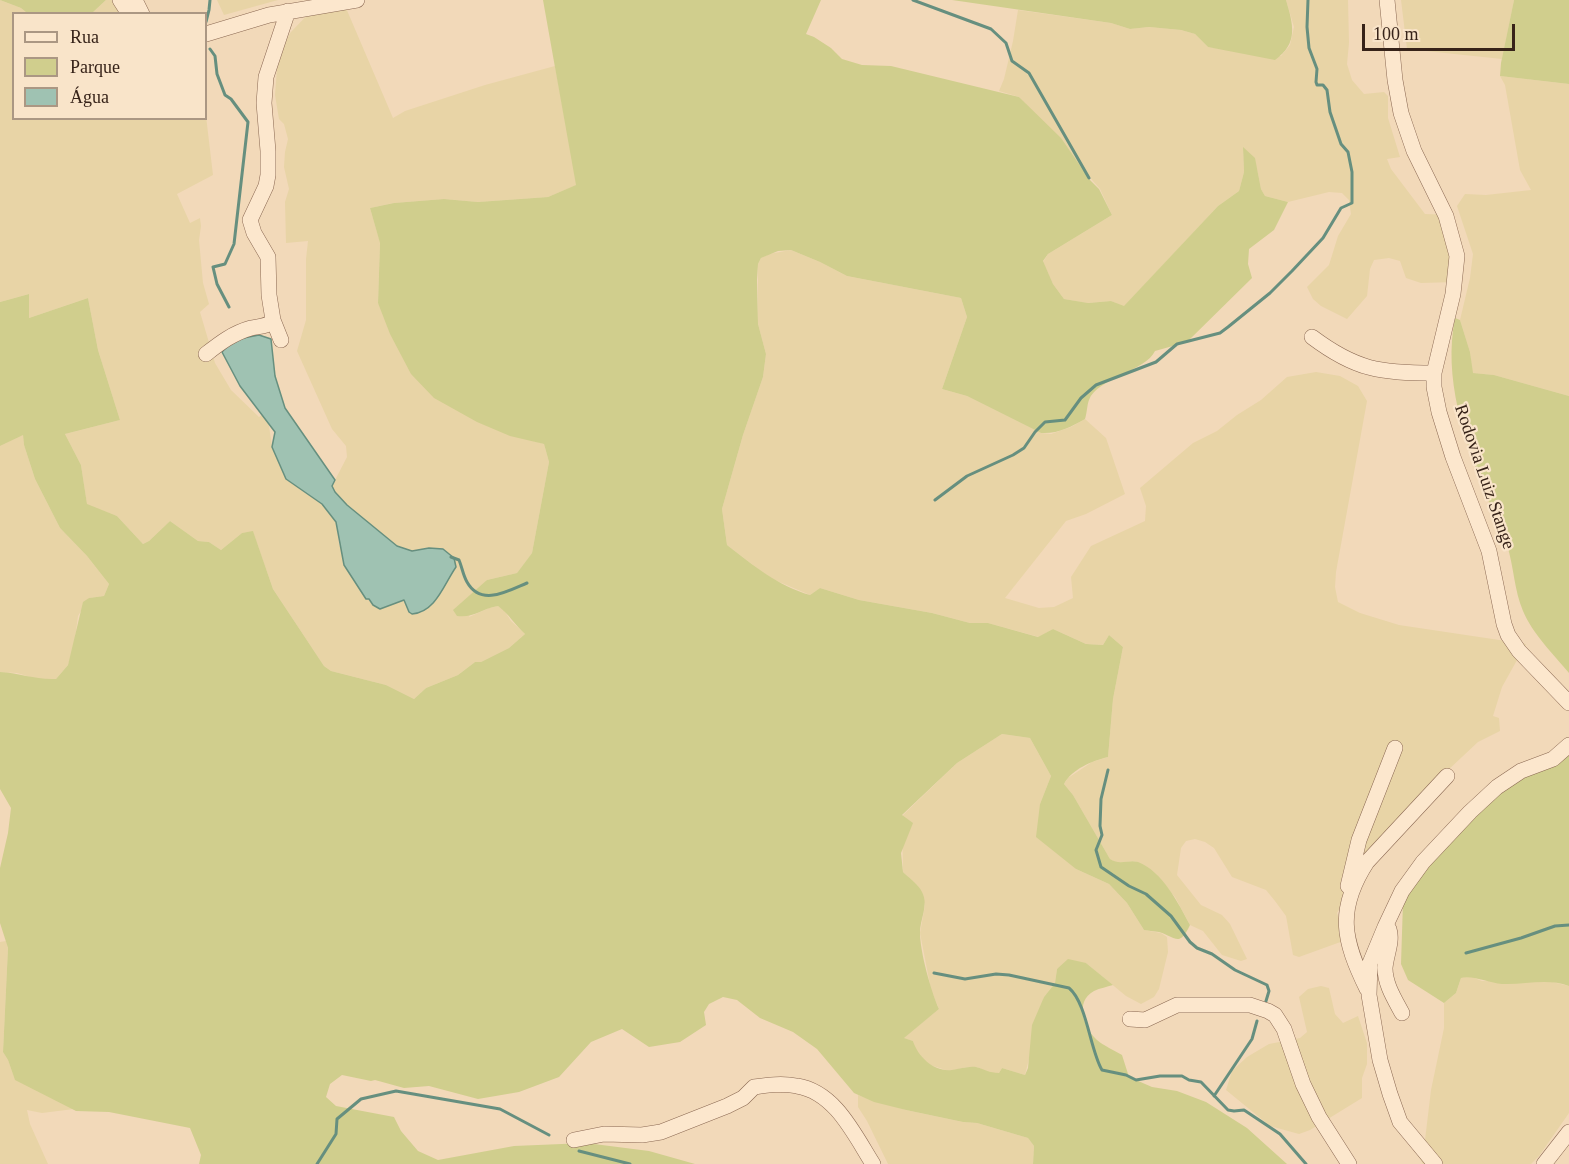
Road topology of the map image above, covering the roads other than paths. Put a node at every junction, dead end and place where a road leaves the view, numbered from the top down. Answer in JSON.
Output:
{"nodes":[{"id":1,"x":357,"y":0,"type":"edge"},
{"id":2,"x":1387,"y":0,"type":"edge"},
{"id":3,"x":288,"y":11,"type":"junction"},
{"id":4,"x":207,"y":34,"type":"edge"},
{"id":5,"x":273,"y":320,"type":"junction"},
{"id":6,"x":1312,"y":337,"type":"dead end"},
{"id":7,"x":281,"y":340,"type":"dead end"},
{"id":8,"x":206,"y":354,"type":"dead end"},
{"id":9,"x":1434,"y":373,"type":"junction"},
{"id":10,"x":1569,"y":704,"type":"edge"},
{"id":11,"x":1569,"y":745,"type":"edge"},
{"id":12,"x":1395,"y":748,"type":"dead end"},
{"id":13,"x":1447,"y":776,"type":"dead end"},
{"id":14,"x":1349,"y":898,"type":"junction"},
{"id":15,"x":1385,"y":927,"type":"junction"},
{"id":16,"x":1369,"y":995,"type":"junction"},
{"id":17,"x":1402,"y":1013,"type":"dead end"},
{"id":18,"x":1130,"y":1018,"type":"dead end"},
{"id":19,"x":1569,"y":1132,"type":"edge"},
{"id":20,"x":574,"y":1140,"type":"dead end"},
{"id":21,"x":873,"y":1164,"type":"edge"},
{"id":22,"x":1349,"y":1164,"type":"edge"},
{"id":23,"x":1435,"y":1164,"type":"edge"},
{"id":24,"x":1544,"y":1164,"type":"edge"}],
"edges":[{"from":1,"to":3,"type":"street"},
{"from":2,"to":9,"type":"street","name":"Rodovia Luiz Stange"},
{"from":3,"to":4,"type":"street"},
{"from":3,"to":5,"type":"street"},
{"from":5,"to":7,"type":"street"},
{"from":5,"to":8,"type":"street"},
{"from":6,"to":9,"type":"street"},
{"from":9,"to":10,"type":"street","name":"Rodovia Luiz Stange"},
{"from":11,"to":15,"type":"street"},
{"from":12,"to":14,"type":"street"},
{"from":13,"to":14,"type":"street"},
{"from":14,"to":16,"type":"street"},
{"from":15,"to":16,"type":"street"},
{"from":15,"to":17,"type":"street"},
{"from":16,"to":23,"type":"street"},
{"from":18,"to":22,"type":"street"},
{"from":19,"to":24,"type":"street"},
{"from":20,"to":21,"type":"street"}]}
